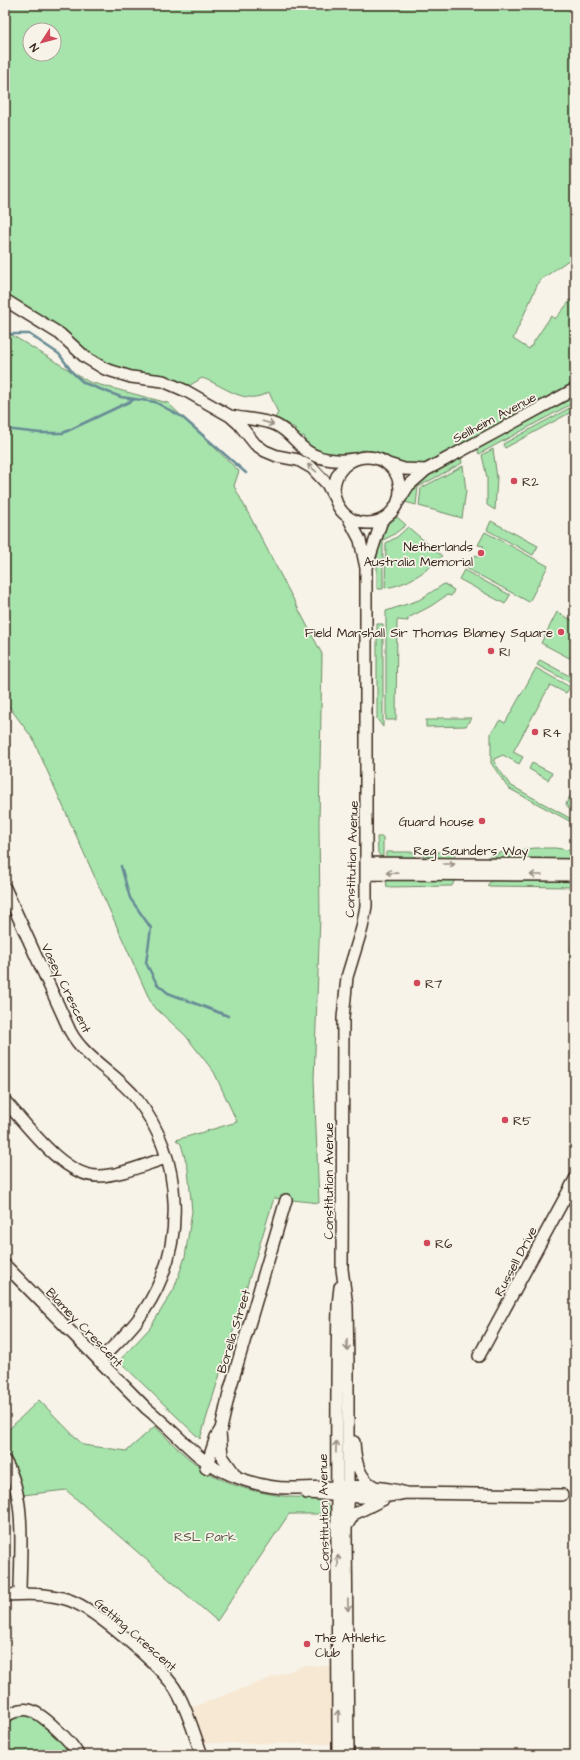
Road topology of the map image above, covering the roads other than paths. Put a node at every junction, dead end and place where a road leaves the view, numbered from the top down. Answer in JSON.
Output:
{"nodes":[{"id":1,"x":5,"y":300,"type":"edge"},
{"id":2,"x":575,"y":389,"type":"edge"},
{"id":3,"x":230,"y":416,"type":"junction"},
{"id":4,"x":356,"y":459,"type":"junction"},
{"id":5,"x":384,"y":462,"type":"junction"},
{"id":6,"x":426,"y":470,"type":"junction"},
{"id":7,"x":335,"y":499,"type":"junction"},
{"id":8,"x":398,"y":502,"type":"junction"},
{"id":9,"x":348,"y":518,"type":"junction"},
{"id":10,"x":382,"y":520,"type":"junction"},
{"id":11,"x":366,"y":568,"type":"junction"},
{"id":12,"x":575,"y":865,"type":"edge"},
{"id":13,"x":366,"y":868,"type":"junction"},
{"id":14,"x":482,"y":868,"type":"junction"},
{"id":15,"x":575,"y":875,"type":"edge"},
{"id":16,"x":5,"y":888,"type":"edge"},
{"id":17,"x":5,"y":1101,"type":"edge"},
{"id":18,"x":166,"y":1158,"type":"junction"},
{"id":19,"x":575,"y":1179,"type":"edge"},
{"id":20,"x":286,"y":1200,"type":"dead end"},
{"id":21,"x":5,"y":1265,"type":"edge"},
{"id":22,"x":342,"y":1269,"type":"junction"},
{"id":23,"x":480,"y":1356,"type":"dead end"},
{"id":24,"x":98,"y":1360,"type":"junction"},
{"id":25,"x":348,"y":1410,"type":"junction"},
{"id":26,"x":221,"y":1429,"type":"junction"},
{"id":27,"x":5,"y":1461,"type":"edge"},
{"id":28,"x":207,"y":1465,"type":"junction"},
{"id":29,"x":236,"y":1476,"type":"junction"},
{"id":30,"x":380,"y":1488,"type":"junction"},
{"id":31,"x":342,"y":1491,"type":"junction"},
{"id":32,"x":406,"y":1493,"type":"junction"},
{"id":33,"x":562,"y":1495,"type":"dead end"},
{"id":34,"x":392,"y":1496,"type":"junction"},
{"id":35,"x":346,"y":1531,"type":"junction"},
{"id":36,"x":5,"y":1594,"type":"edge"},
{"id":37,"x":20,"y":1594,"type":"junction"},
{"id":38,"x":343,"y":1661,"type":"junction"},
{"id":39,"x":5,"y":1716,"type":"edge"},
{"id":40,"x":78,"y":1755,"type":"edge"},
{"id":41,"x":202,"y":1755,"type":"edge"},
{"id":42,"x":338,"y":1755,"type":"edge"},
{"id":43,"x":348,"y":1755,"type":"edge"}],
"edges":[{"from":1,"to":3,"type":"street"},
{"from":2,"to":6,"type":"street","name":"Sellheim Avenue"},
{"from":3,"to":4,"type":"street","one_way":true},
{"from":7,"to":3,"type":"street","one_way":true},
{"from":4,"to":5,"type":"street"},
{"from":4,"to":7,"type":"street"},
{"from":5,"to":6,"type":"street"},
{"from":5,"to":8,"type":"street"},
{"from":6,"to":8,"type":"street","name":"Sellheim Avenue"},
{"from":7,"to":9,"type":"street"},
{"from":8,"to":10,"type":"street"},
{"from":9,"to":10,"type":"street"},
{"from":9,"to":11,"type":"street","name":"Constitution Avenue"},
{"from":10,"to":11,"type":"street","name":"Constitution Avenue"},
{"from":11,"to":13,"type":"street","name":"Constitution Avenue"},
{"from":12,"to":14,"type":"street","name":"Reg Saunders Way"},
{"from":13,"to":14,"type":"street","name":"Reg Saunders Way"},
{"from":13,"to":22,"type":"street","name":"Constitution Avenue"},
{"from":15,"to":14,"type":"street","name":"Reg Saunders Way","one_way":true},
{"from":16,"to":18,"type":"street","name":"Vasey Crescent"},
{"from":17,"to":18,"type":"street"},
{"from":18,"to":24,"type":"street","name":"Vasey Crescent"},
{"from":19,"to":23,"type":"street","name":"Russell Drive"},
{"from":20,"to":26,"type":"street","name":"Borella Street"},
{"from":21,"to":24,"type":"street","name":"Blamey Crescent"},
{"from":22,"to":25,"type":"street","name":"Constitution Avenue","one_way":true},
{"from":31,"to":22,"type":"street","name":"Constitution Avenue","one_way":true},
{"from":24,"to":28,"type":"street","name":"Blamey Crescent"},
{"from":25,"to":30,"type":"street"},
{"from":25,"to":31,"type":"street","name":"Constitution Avenue"},
{"from":26,"to":28,"type":"street","name":"Borella Street"},
{"from":26,"to":29,"type":"street"},
{"from":27,"to":37,"type":"street"},
{"from":28,"to":29,"type":"street","name":"Blamey Crescent"},
{"from":28,"to":31,"type":"street","name":"Blamey Crescent"},
{"from":29,"to":31,"type":"street","name":"Blamey Crescent"},
{"from":30,"to":31,"type":"street"},
{"from":30,"to":32,"type":"street"},
{"from":31,"to":34,"type":"street"},
{"from":31,"to":35,"type":"street","name":"Constitution Avenue"},
{"from":38,"to":31,"type":"street","name":"Constitution Avenue","one_way":true},
{"from":32,"to":33,"type":"street"},
{"from":32,"to":34,"type":"street"},
{"from":34,"to":35,"type":"street"},
{"from":35,"to":38,"type":"street","name":"Constitution Avenue","one_way":true},
{"from":36,"to":37,"type":"street","name":"Getting Crescent"},
{"from":37,"to":41,"type":"street","name":"Getting Crescent"},
{"from":42,"to":38,"type":"street","name":"Constitution Avenue","one_way":true},
{"from":38,"to":43,"type":"street","name":"Constitution Avenue"},
{"from":39,"to":40,"type":"street"}]}
